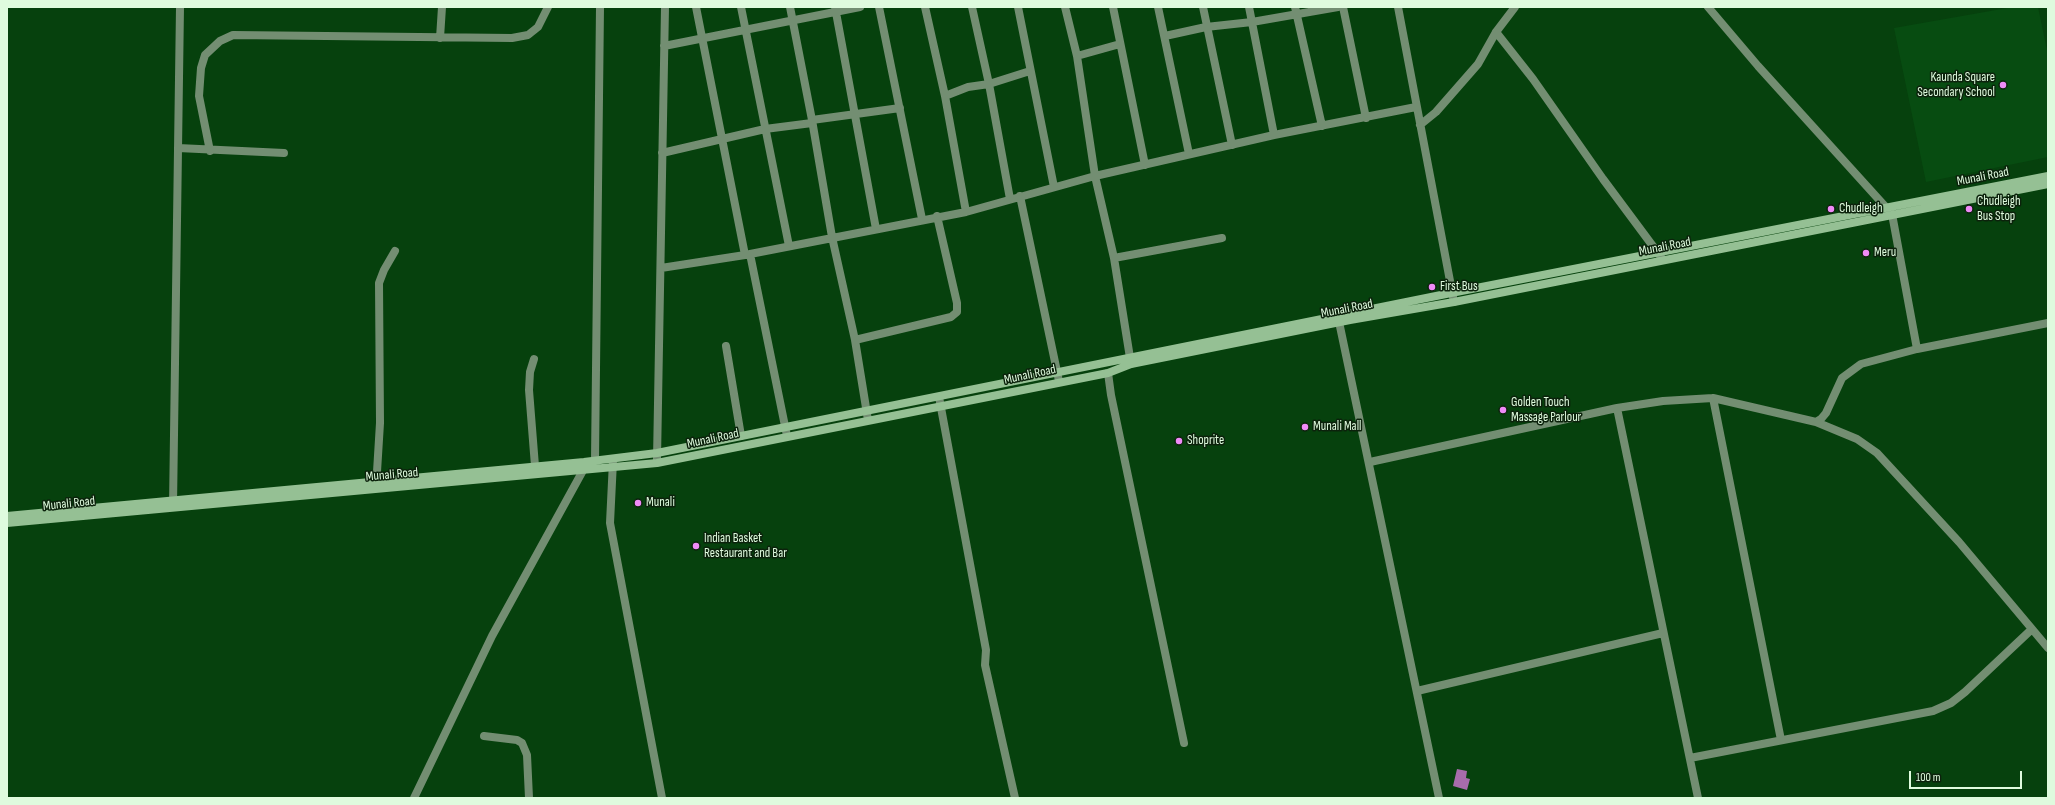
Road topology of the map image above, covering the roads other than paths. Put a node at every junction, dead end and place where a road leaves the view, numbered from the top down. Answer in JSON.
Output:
{"nodes":[{"id":1,"x":180,"y":7,"type":"edge"},
{"id":2,"x":442,"y":7,"type":"edge"},
{"id":3,"x":548,"y":7,"type":"edge"},
{"id":4,"x":600,"y":7,"type":"edge"},
{"id":5,"x":665,"y":7,"type":"edge"},
{"id":6,"x":696,"y":7,"type":"edge"},
{"id":7,"x":741,"y":7,"type":"edge"},
{"id":8,"x":790,"y":7,"type":"edge"},
{"id":9,"x":860,"y":7,"type":"edge"},
{"id":10,"x":879,"y":7,"type":"edge"},
{"id":11,"x":925,"y":7,"type":"edge"},
{"id":12,"x":972,"y":7,"type":"edge"},
{"id":13,"x":1018,"y":7,"type":"edge"},
{"id":14,"x":1065,"y":7,"type":"edge"},
{"id":15,"x":1113,"y":7,"type":"edge"},
{"id":16,"x":1158,"y":7,"type":"edge"},
{"id":17,"x":1203,"y":7,"type":"edge"},
{"id":18,"x":1249,"y":7,"type":"edge"},
{"id":19,"x":1338,"y":7,"type":"edge"},
{"id":20,"x":1343,"y":7,"type":"edge"},
{"id":21,"x":1398,"y":7,"type":"edge"},
{"id":22,"x":1515,"y":7,"type":"edge"},
{"id":23,"x":1708,"y":7,"type":"edge"},
{"id":24,"x":836,"y":9,"type":"edge"},
{"id":25,"x":1296,"y":10,"type":"edge"},
{"id":26,"x":792,"y":20,"type":"junction"},
{"id":27,"x":1252,"y":22,"type":"junction"},
{"id":28,"x":1206,"y":27,"type":"junction"},
{"id":29,"x":745,"y":29,"type":"junction"},
{"id":30,"x":1496,"y":32,"type":"junction"},
{"id":31,"x":1165,"y":36,"type":"junction"},
{"id":32,"x":440,"y":38,"type":"junction"},
{"id":33,"x":701,"y":38,"type":"junction"},
{"id":34,"x":1120,"y":44,"type":"junction"},
{"id":35,"x":664,"y":46,"type":"junction"},
{"id":36,"x":1077,"y":56,"type":"junction"},
{"id":37,"x":1030,"y":71,"type":"junction"},
{"id":38,"x":989,"y":84,"type":"junction"},
{"id":39,"x":945,"y":96,"type":"junction"},
{"id":40,"x":1416,"y":107,"type":"junction"},
{"id":41,"x":900,"y":108,"type":"junction"},
{"id":42,"x":855,"y":114,"type":"junction"},
{"id":43,"x":1366,"y":118,"type":"junction"},
{"id":44,"x":812,"y":122,"type":"junction"},
{"id":45,"x":1420,"y":125,"type":"junction"},
{"id":46,"x":1322,"y":126,"type":"junction"},
{"id":47,"x":766,"y":129,"type":"junction"},
{"id":48,"x":1274,"y":135,"type":"junction"},
{"id":49,"x":722,"y":140,"type":"junction"},
{"id":50,"x":1232,"y":145,"type":"junction"},
{"id":51,"x":178,"y":148,"type":"junction"},
{"id":52,"x":210,"y":150,"type":"junction"},
{"id":53,"x":284,"y":153,"type":"dead end"},
{"id":54,"x":662,"y":153,"type":"junction"},
{"id":55,"x":1189,"y":154,"type":"junction"},
{"id":56,"x":1145,"y":165,"type":"junction"},
{"id":57,"x":1095,"y":176,"type":"junction"},
{"id":58,"x":2048,"y":176,"type":"edge"},
{"id":59,"x":2048,"y":184,"type":"edge"},
{"id":60,"x":1054,"y":186,"type":"junction"},
{"id":61,"x":1020,"y":196,"type":"junction"},
{"id":62,"x":1010,"y":199,"type":"junction"},
{"id":63,"x":966,"y":212,"type":"junction"},
{"id":64,"x":1890,"y":212,"type":"junction"},
{"id":65,"x":937,"y":216,"type":"junction"},
{"id":66,"x":922,"y":219,"type":"junction"},
{"id":67,"x":876,"y":229,"type":"junction"},
{"id":68,"x":832,"y":237,"type":"junction"},
{"id":69,"x":1222,"y":238,"type":"dead end"},
{"id":70,"x":789,"y":246,"type":"junction"},
{"id":71,"x":395,"y":251,"type":"dead end"},
{"id":72,"x":748,"y":254,"type":"junction"},
{"id":73,"x":1661,"y":256,"type":"junction"},
{"id":74,"x":1114,"y":258,"type":"junction"},
{"id":75,"x":661,"y":268,"type":"junction"},
{"id":76,"x":1451,"y":293,"type":"junction"},
{"id":77,"x":1454,"y":302,"type":"junction"},
{"id":78,"x":1339,"y":320,"type":"junction"},
{"id":79,"x":2048,"y":322,"type":"edge"},
{"id":80,"x":855,"y":340,"type":"junction"},
{"id":81,"x":726,"y":346,"type":"dead end"},
{"id":82,"x":1916,"y":348,"type":"junction"},
{"id":83,"x":534,"y":359,"type":"dead end"},
{"id":84,"x":1130,"y":361,"type":"junction"},
{"id":85,"x":1108,"y":373,"type":"junction"},
{"id":86,"x":1058,"y":377,"type":"junction"},
{"id":87,"x":939,"y":396,"type":"junction"},
{"id":88,"x":1713,"y":398,"type":"junction"},
{"id":89,"x":940,"y":407,"type":"junction"},
{"id":90,"x":1617,"y":408,"type":"junction"},
{"id":91,"x":867,"y":411,"type":"junction"},
{"id":92,"x":868,"y":420,"type":"junction"},
{"id":93,"x":1816,"y":422,"type":"junction"},
{"id":94,"x":785,"y":427,"type":"junction"},
{"id":95,"x":741,"y":436,"type":"junction"},
{"id":96,"x":787,"y":436,"type":"junction"},
{"id":97,"x":657,"y":453,"type":"junction"},
{"id":98,"x":613,"y":458,"type":"junction"},
{"id":99,"x":592,"y":461,"type":"junction"},
{"id":100,"x":1370,"y":462,"type":"junction"},
{"id":101,"x":657,"y":463,"type":"junction"},
{"id":102,"x":535,"y":466,"type":"junction"},
{"id":103,"x":612,"y":467,"type":"junction"},
{"id":104,"x":582,"y":470,"type":"junction"},
{"id":105,"x":376,"y":484,"type":"junction"},
{"id":106,"x":173,"y":504,"type":"junction"},
{"id":107,"x":7,"y":516,"type":"edge"},
{"id":108,"x":7,"y":523,"type":"edge"},
{"id":109,"x":2032,"y":629,"type":"junction"},
{"id":110,"x":1663,"y":633,"type":"junction"},
{"id":111,"x":2048,"y":648,"type":"edge"},
{"id":112,"x":1417,"y":691,"type":"junction"},
{"id":113,"x":484,"y":736,"type":"dead end"},
{"id":114,"x":1781,"y":740,"type":"junction"},
{"id":115,"x":1184,"y":743,"type":"dead end"},
{"id":116,"x":1690,"y":758,"type":"junction"},
{"id":117,"x":414,"y":798,"type":"edge"},
{"id":118,"x":529,"y":798,"type":"edge"},
{"id":119,"x":662,"y":798,"type":"edge"},
{"id":120,"x":1015,"y":798,"type":"edge"},
{"id":121,"x":1438,"y":798,"type":"edge"},
{"id":122,"x":1698,"y":798,"type":"edge"}],
"edges":[{"from":1,"to":51,"type":"street"},
{"from":2,"to":32,"type":"street"},
{"from":3,"to":32,"type":"street"},
{"from":4,"to":99,"type":"street"},
{"from":5,"to":35,"type":"street"},
{"from":6,"to":33,"type":"street"},
{"from":7,"to":29,"type":"street"},
{"from":8,"to":26,"type":"street"},
{"from":9,"to":24,"type":"street"},
{"from":10,"to":41,"type":"street"},
{"from":11,"to":39,"type":"street"},
{"from":12,"to":38,"type":"street"},
{"from":13,"to":37,"type":"street"},
{"from":14,"to":36,"type":"street"},
{"from":15,"to":34,"type":"street"},
{"from":16,"to":31,"type":"street"},
{"from":17,"to":28,"type":"street"},
{"from":18,"to":27,"type":"street"},
{"from":19,"to":25,"type":"street"},
{"from":20,"to":43,"type":"street"},
{"from":21,"to":40,"type":"street"},
{"from":22,"to":30,"type":"street"},
{"from":23,"to":64,"type":"street"},
{"from":24,"to":26,"type":"street"},
{"from":24,"to":42,"type":"street"},
{"from":25,"to":27,"type":"street"},
{"from":25,"to":46,"type":"street"},
{"from":26,"to":29,"type":"street"},
{"from":26,"to":44,"type":"street"},
{"from":27,"to":28,"type":"street"},
{"from":27,"to":48,"type":"street"},
{"from":28,"to":31,"type":"street"},
{"from":28,"to":50,"type":"street"},
{"from":29,"to":33,"type":"street"},
{"from":29,"to":47,"type":"street"},
{"from":30,"to":45,"type":"street"},
{"from":30,"to":73,"type":"street"},
{"from":31,"to":55,"type":"street"},
{"from":32,"to":52,"type":"street"},
{"from":33,"to":35,"type":"street"},
{"from":33,"to":49,"type":"street"},
{"from":34,"to":36,"type":"street"},
{"from":34,"to":56,"type":"street"},
{"from":35,"to":54,"type":"street"},
{"from":36,"to":57,"type":"street"},
{"from":37,"to":38,"type":"street"},
{"from":37,"to":60,"type":"street"},
{"from":38,"to":39,"type":"street"},
{"from":38,"to":62,"type":"street"},
{"from":39,"to":63,"type":"street"},
{"from":40,"to":43,"type":"street"},
{"from":40,"to":45,"type":"street"},
{"from":41,"to":42,"type":"street"},
{"from":41,"to":66,"type":"street"},
{"from":42,"to":44,"type":"street"},
{"from":42,"to":67,"type":"street"},
{"from":43,"to":46,"type":"street"},
{"from":44,"to":47,"type":"street"},
{"from":44,"to":68,"type":"street"},
{"from":45,"to":76,"type":"street"},
{"from":46,"to":48,"type":"street"},
{"from":47,"to":49,"type":"street"},
{"from":47,"to":70,"type":"street"},
{"from":48,"to":50,"type":"street"},
{"from":49,"to":54,"type":"street"},
{"from":49,"to":72,"type":"street"},
{"from":50,"to":55,"type":"street"},
{"from":51,"to":52,"type":"street"},
{"from":51,"to":106,"type":"street"},
{"from":52,"to":53,"type":"street"},
{"from":54,"to":75,"type":"street"},
{"from":55,"to":56,"type":"street"},
{"from":56,"to":57,"type":"street"},
{"from":57,"to":60,"type":"street"},
{"from":57,"to":74,"type":"street"},
{"from":58,"to":64,"type":"main road","name":"Munali Road"},
{"from":59,"to":64,"type":"main road","name":"Munali Road"},
{"from":60,"to":61,"type":"street"},
{"from":61,"to":62,"type":"street"},
{"from":61,"to":86,"type":"street"},
{"from":62,"to":63,"type":"street"},
{"from":63,"to":65,"type":"street"},
{"from":64,"to":73,"type":"main road","name":"Munali Road"},
{"from":64,"to":82,"type":"street"},
{"from":65,"to":66,"type":"street"},
{"from":65,"to":80,"type":"street"},
{"from":66,"to":67,"type":"street"},
{"from":67,"to":68,"type":"street"},
{"from":68,"to":70,"type":"street"},
{"from":68,"to":80,"type":"street"},
{"from":69,"to":74,"type":"street"},
{"from":70,"to":72,"type":"street"},
{"from":71,"to":105,"type":"street"},
{"from":72,"to":75,"type":"street"},
{"from":72,"to":94,"type":"street"},
{"from":73,"to":76,"type":"main road","name":"Munali Road"},
{"from":73,"to":77,"type":"main road","name":"Munali Road"},
{"from":74,"to":84,"type":"street"},
{"from":75,"to":97,"type":"street"},
{"from":76,"to":77,"type":"street"},
{"from":76,"to":78,"type":"main road","name":"Munali Road"},
{"from":77,"to":78,"type":"main road","name":"Munali Road"},
{"from":78,"to":84,"type":"main road","name":"Munali Road"},
{"from":78,"to":100,"type":"street"},
{"from":79,"to":82,"type":"street"},
{"from":80,"to":91,"type":"street"},
{"from":81,"to":95,"type":"street"},
{"from":82,"to":93,"type":"street"},
{"from":83,"to":102,"type":"street"},
{"from":84,"to":85,"type":"main road","name":"Munali Road"},
{"from":84,"to":86,"type":"main road","name":"Munali Road"},
{"from":85,"to":86,"type":"main road","name":"Munali Road"},
{"from":85,"to":115,"type":"street"},
{"from":86,"to":87,"type":"main road","name":"Munali Road"},
{"from":86,"to":89,"type":"main road","name":"Munali Road"},
{"from":87,"to":89,"type":"street"},
{"from":87,"to":91,"type":"main road","name":"Munali Road"},
{"from":88,"to":90,"type":"street"},
{"from":88,"to":93,"type":"street"},
{"from":88,"to":114,"type":"street"},
{"from":89,"to":92,"type":"main road","name":"Munali Road"},
{"from":89,"to":120,"type":"street"},
{"from":90,"to":100,"type":"street"},
{"from":90,"to":110,"type":"street"},
{"from":91,"to":92,"type":"street"},
{"from":91,"to":94,"type":"main road","name":"Munali Road"},
{"from":92,"to":96,"type":"main road","name":"Munali Road"},
{"from":93,"to":109,"type":"street"},
{"from":94,"to":95,"type":"main road","name":"Munali Road"},
{"from":94,"to":96,"type":"street"},
{"from":95,"to":97,"type":"main road","name":"Munali Road"},
{"from":96,"to":101,"type":"main road","name":"Munali Road"},
{"from":97,"to":98,"type":"main road","name":"Munali Road"},
{"from":97,"to":101,"type":"street"},
{"from":98,"to":99,"type":"main road","name":"Munali Road"},
{"from":98,"to":103,"type":"street"},
{"from":99,"to":102,"type":"main road","name":"Munali Road"},
{"from":99,"to":104,"type":"street"},
{"from":100,"to":112,"type":"street"},
{"from":101,"to":103,"type":"main road","name":"Munali Road"},
{"from":102,"to":105,"type":"main road","name":"Munali Road"},
{"from":103,"to":104,"type":"main road","name":"Munali Road"},
{"from":103,"to":119,"type":"street"},
{"from":104,"to":105,"type":"main road","name":"Munali Road"},
{"from":104,"to":117,"type":"street"},
{"from":105,"to":106,"type":"main road","name":"Munali Road"},
{"from":106,"to":107,"type":"main road","name":"Munali Road"},
{"from":106,"to":108,"type":"main road","name":"Munali Road"},
{"from":109,"to":111,"type":"street"},
{"from":109,"to":114,"type":"street"},
{"from":110,"to":112,"type":"street"},
{"from":110,"to":116,"type":"street"},
{"from":112,"to":121,"type":"street"},
{"from":113,"to":118,"type":"street"},
{"from":114,"to":116,"type":"street"},
{"from":116,"to":122,"type":"street"}]}
